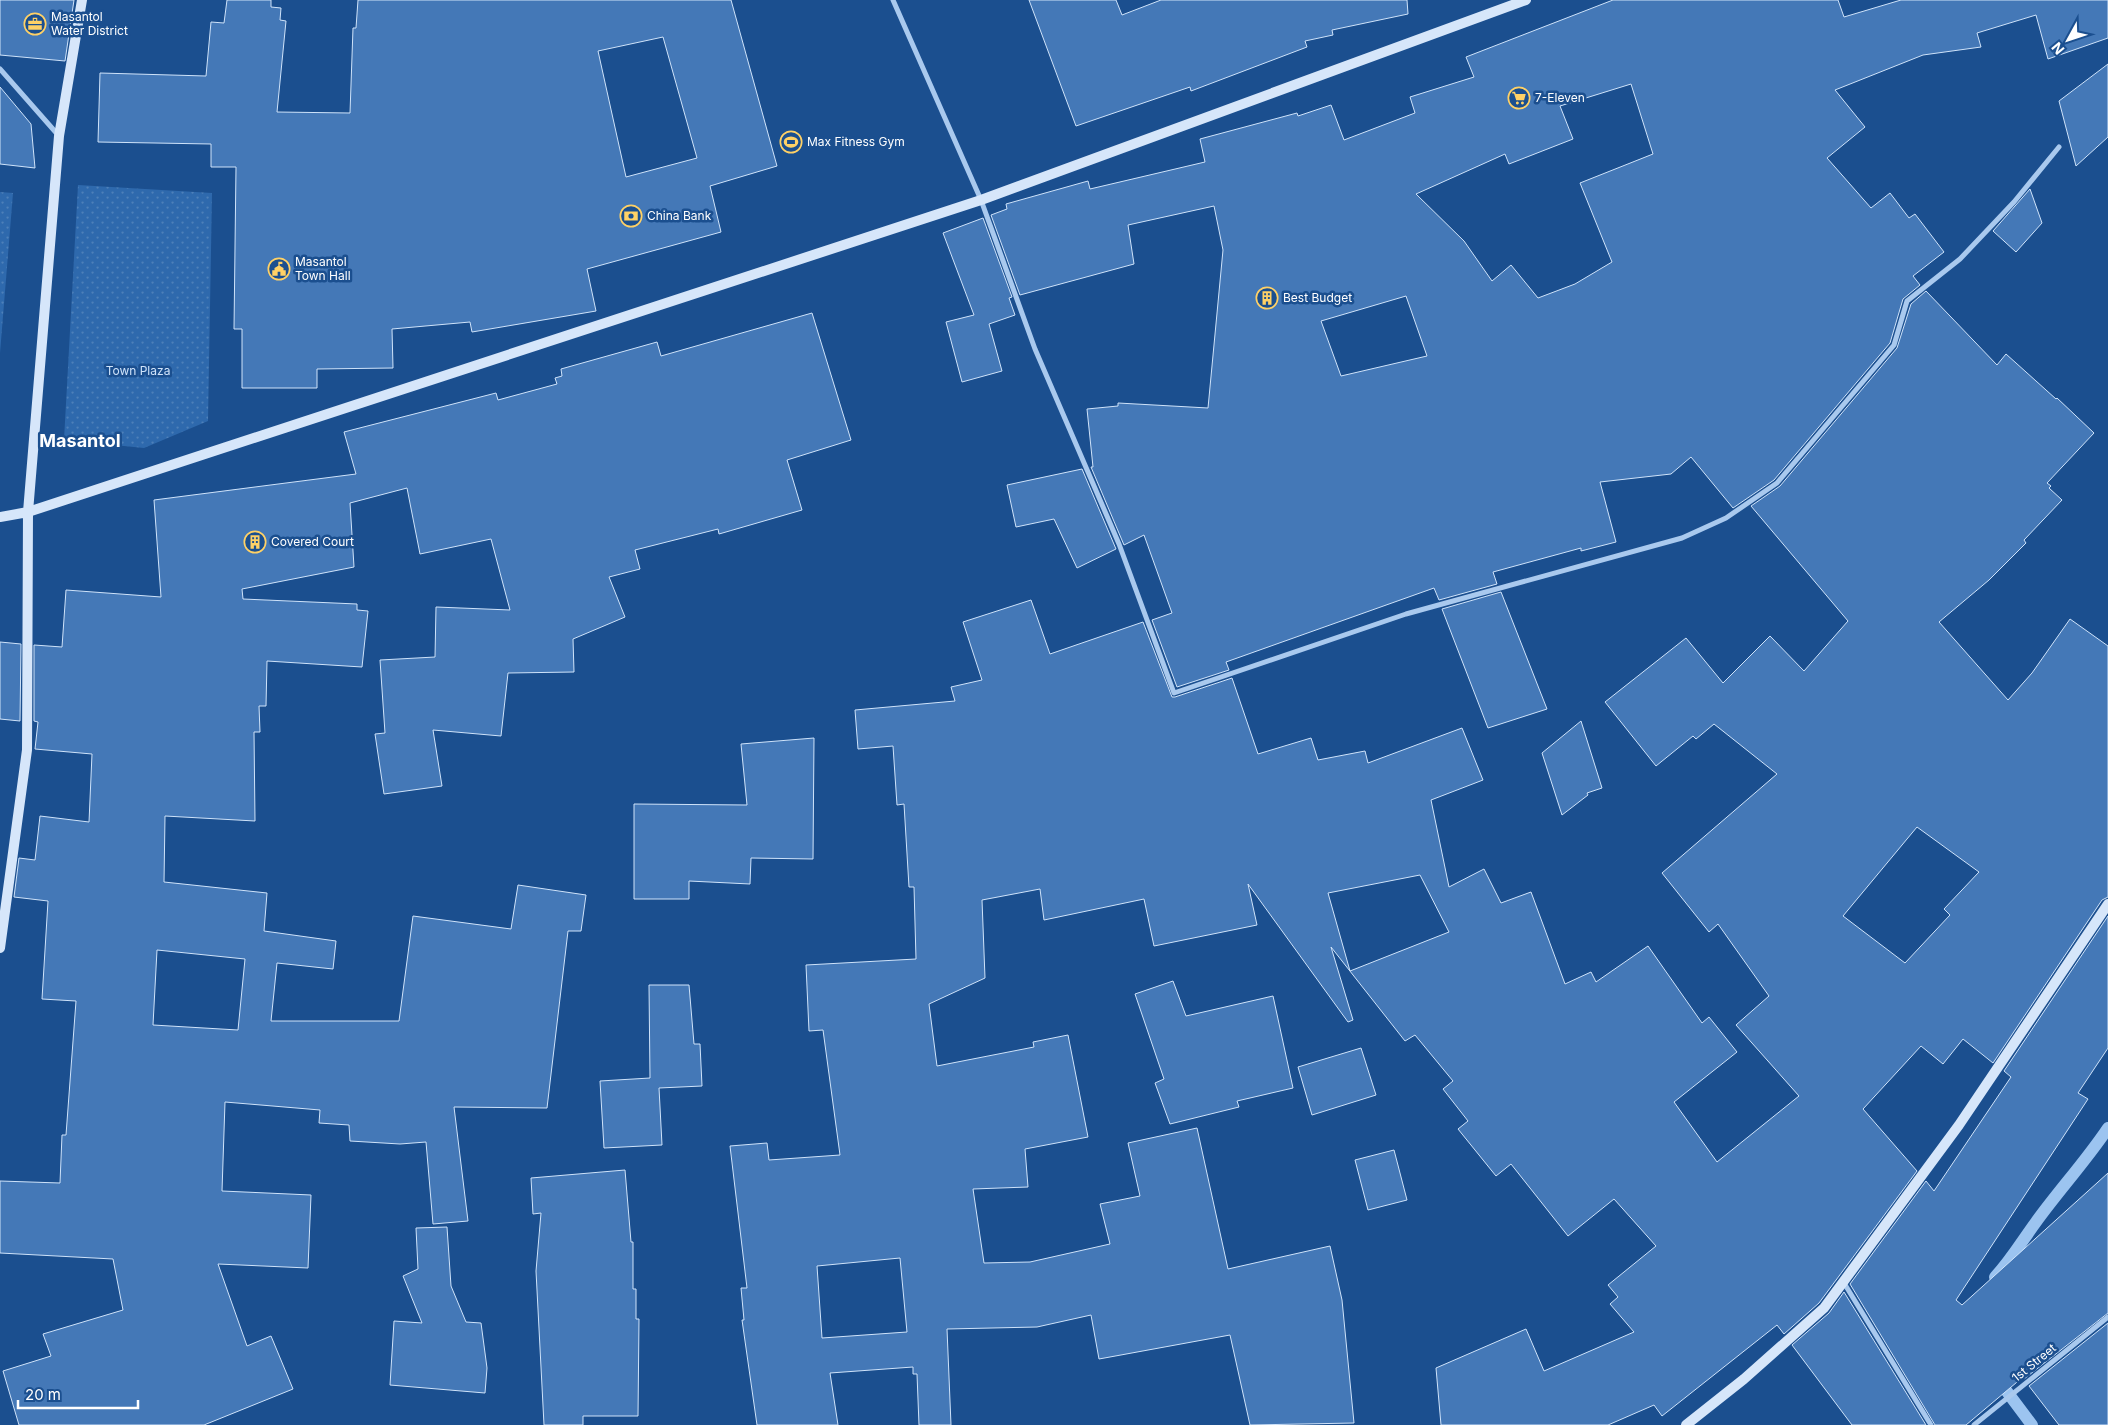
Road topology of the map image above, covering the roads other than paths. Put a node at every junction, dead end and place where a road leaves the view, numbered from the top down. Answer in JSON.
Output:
{"nodes":[{"id":1,"x":82,"y":0,"type":"edge"},
{"id":2,"x":893,"y":0,"type":"edge"},
{"id":3,"x":1526,"y":0,"type":"edge"},
{"id":4,"x":0,"y":69,"type":"edge"},
{"id":5,"x":59,"y":136,"type":"junction"},
{"id":6,"x":2059,"y":147,"type":"dead end"},
{"id":7,"x":981,"y":200,"type":"junction"},
{"id":8,"x":28,"y":512,"type":"junction"},
{"id":9,"x":0,"y":517,"type":"edge"},
{"id":10,"x":2108,"y":904,"type":"edge"},
{"id":11,"x":0,"y":948,"type":"edge"},
{"id":12,"x":1844,"y":1283,"type":"junction"},
{"id":13,"x":2108,"y":1317,"type":"edge"},
{"id":14,"x":1975,"y":1424,"type":"edge"},
{"id":15,"x":1686,"y":1425,"type":"edge"},
{"id":16,"x":1931,"y":1425,"type":"edge"}],
"edges":[{"from":1,"to":5,"type":"street"},
{"from":2,"to":7,"type":"street"},
{"from":3,"to":7,"type":"street"},
{"from":4,"to":5,"type":"street"},
{"from":5,"to":8,"type":"street"},
{"from":6,"to":7,"type":"street"},
{"from":7,"to":8,"type":"street"},
{"from":8,"to":9,"type":"street"},
{"from":8,"to":11,"type":"street"},
{"from":10,"to":12,"type":"street"},
{"from":12,"to":15,"type":"street"},
{"from":12,"to":16,"type":"street"},
{"from":13,"to":14,"type":"street","name":"1st Street"}]}
